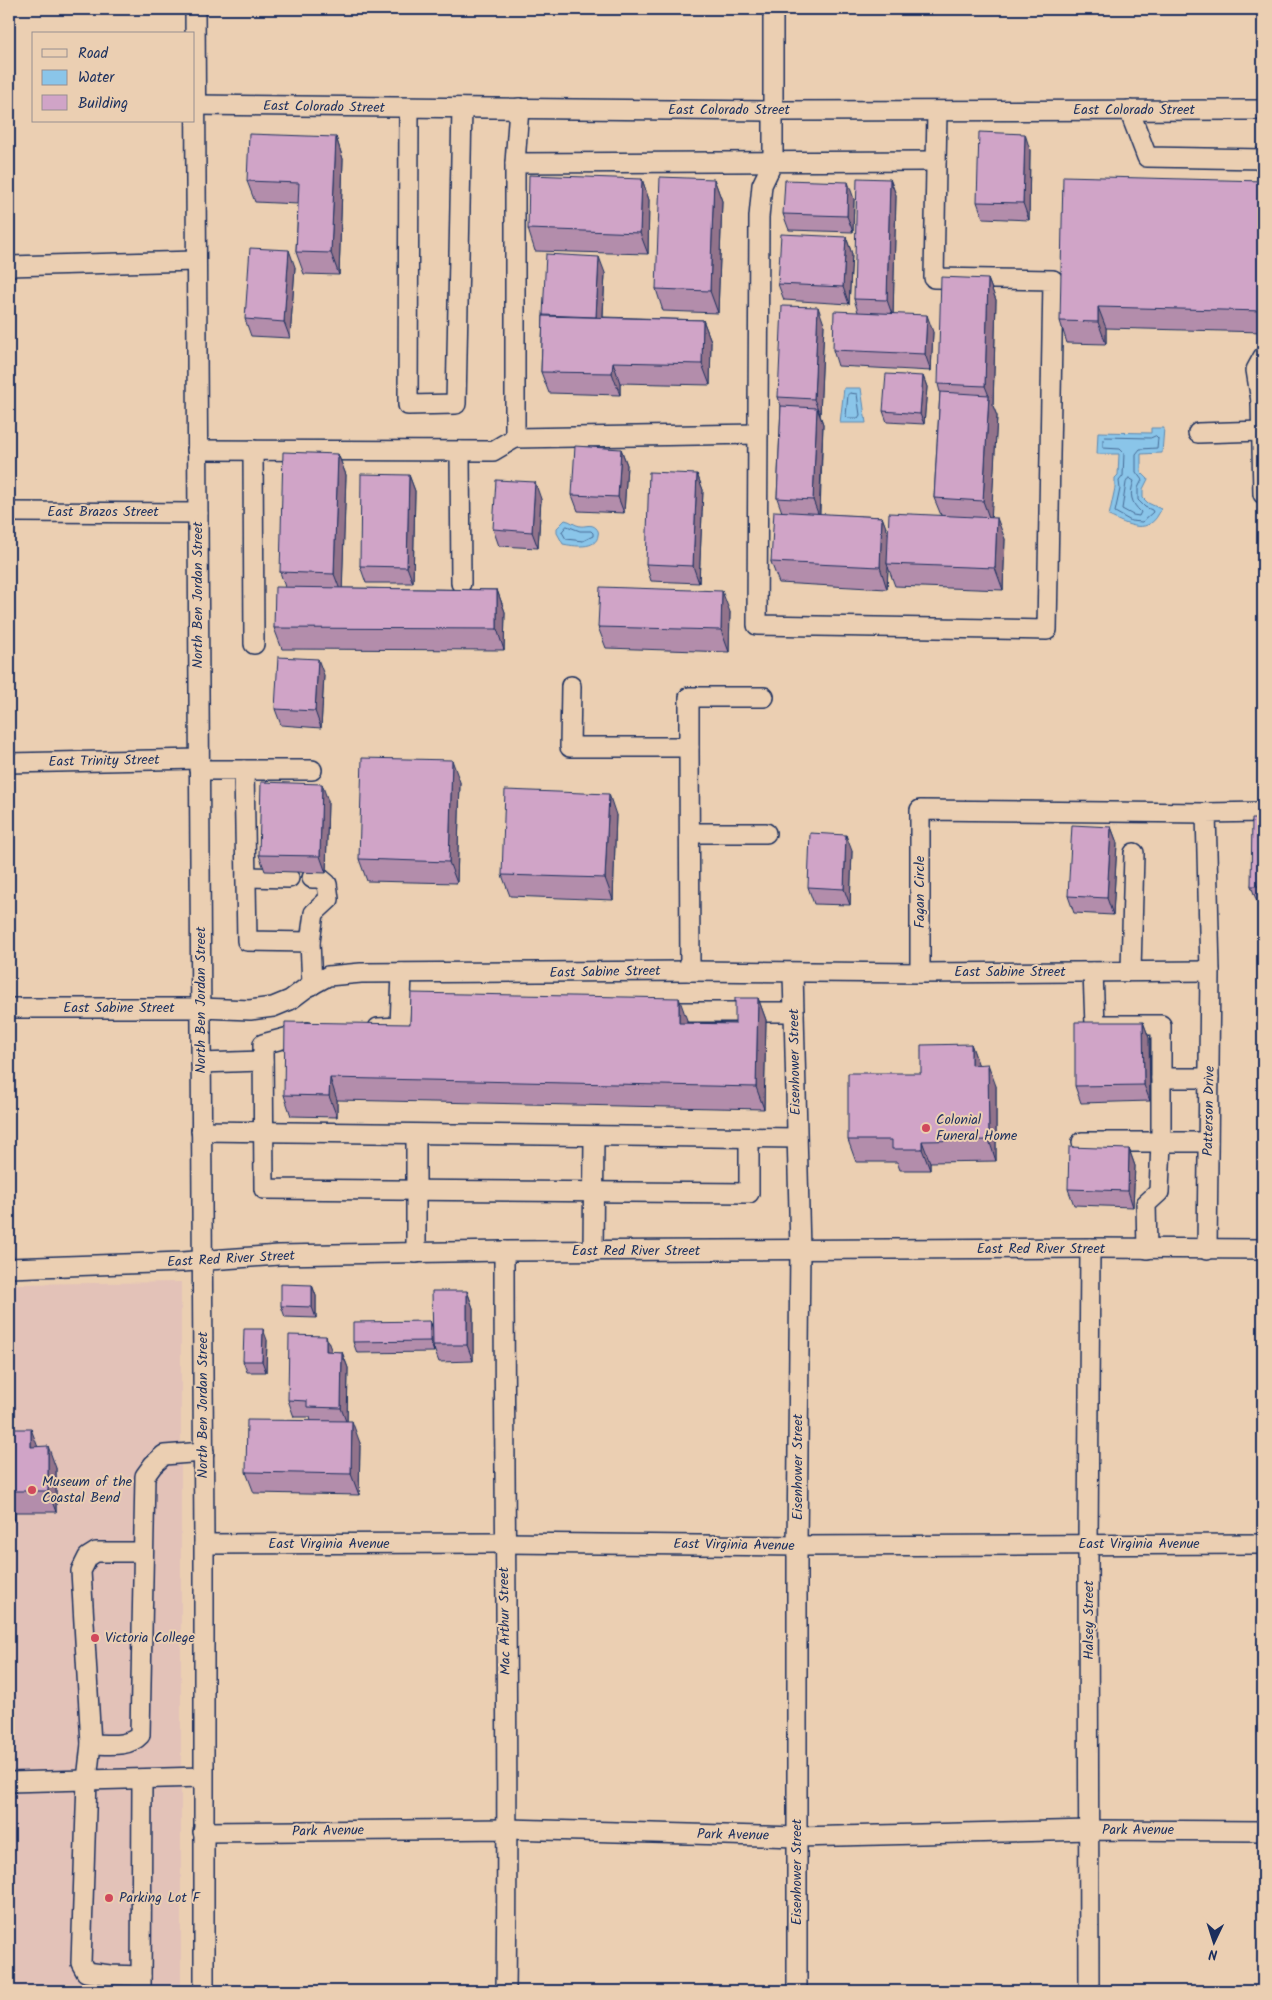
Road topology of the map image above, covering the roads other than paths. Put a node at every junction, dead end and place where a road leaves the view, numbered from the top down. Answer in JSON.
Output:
{"nodes":[{"id":1,"x":195,"y":9,"type":"edge"},
{"id":2,"x":774,"y":9,"type":"edge"},
{"id":3,"x":195,"y":105,"type":"junction"},
{"id":4,"x":409,"y":108,"type":"junction"},
{"id":5,"x":462,"y":108,"type":"junction"},
{"id":6,"x":519,"y":108,"type":"junction"},
{"id":7,"x":1130,"y":110,"type":"junction"},
{"id":8,"x":1263,"y":110,"type":"edge"},
{"id":9,"x":774,"y":111,"type":"junction"},
{"id":10,"x":937,"y":111,"type":"junction"},
{"id":11,"x":1263,"y":159,"type":"edge"},
{"id":12,"x":936,"y":161,"type":"junction"},
{"id":13,"x":515,"y":162,"type":"junction"},
{"id":14,"x":773,"y":162,"type":"junction"},
{"id":15,"x":195,"y":261,"type":"junction"},
{"id":16,"x":9,"y":266,"type":"edge"},
{"id":17,"x":1263,"y":357,"type":"edge"},
{"id":18,"x":1262,"y":401,"type":"edge"},
{"id":19,"x":1262,"y":431,"type":"junction"},
{"id":20,"x":1198,"y":433,"type":"dead end"},
{"id":21,"x":758,"y":434,"type":"junction"},
{"id":22,"x":515,"y":438,"type":"junction"},
{"id":23,"x":197,"y":450,"type":"junction"},
{"id":24,"x":253,"y":450,"type":"junction"},
{"id":25,"x":460,"y":451,"type":"junction"},
{"id":26,"x":1263,"y":494,"type":"edge"},
{"id":27,"x":9,"y":512,"type":"edge"},
{"id":28,"x":198,"y":513,"type":"junction"},
{"id":29,"x":461,"y":583,"type":"dead end"},
{"id":30,"x":254,"y":644,"type":"dead end"},
{"id":31,"x":570,"y":686,"type":"dead end"},
{"id":32,"x":764,"y":697,"type":"dead end"},
{"id":33,"x":690,"y":747,"type":"junction"},
{"id":34,"x":9,"y":763,"type":"edge"},
{"id":35,"x":199,"y":764,"type":"junction"},
{"id":36,"x":244,"y":770,"type":"junction"},
{"id":37,"x":312,"y":770,"type":"dead end"},
{"id":38,"x":1263,"y":812,"type":"edge"},
{"id":39,"x":1206,"y":813,"type":"junction"},
{"id":40,"x":691,"y":833,"type":"junction"},
{"id":41,"x":766,"y":833,"type":"dead end"},
{"id":42,"x":1134,"y":854,"type":"dead end"},
{"id":43,"x":246,"y":877,"type":"junction"},
{"id":44,"x":289,"y":878,"type":"dead end"},
{"id":45,"x":312,"y":878,"type":"dead end"},
{"id":46,"x":310,"y":942,"type":"junction"},
{"id":47,"x":690,"y":971,"type":"junction"},
{"id":48,"x":1131,"y":971,"type":"junction"},
{"id":49,"x":1210,"y":971,"type":"junction"},
{"id":50,"x":1094,"y":972,"type":"junction"},
{"id":51,"x":402,"y":973,"type":"junction"},
{"id":52,"x":793,"y":973,"type":"junction"},
{"id":53,"x":920,"y":973,"type":"junction"},
{"id":54,"x":312,"y":985,"type":"junction"},
{"id":55,"x":9,"y":1008,"type":"edge"},
{"id":56,"x":201,"y":1008,"type":"junction"},
{"id":57,"x":401,"y":1010,"type":"junction"},
{"id":58,"x":420,"y":1010,"type":"edge"},
{"id":59,"x":637,"y":1012,"type":"edge"},
{"id":60,"x":794,"y":1012,"type":"junction"},
{"id":61,"x":364,"y":1028,"type":"edge"},
{"id":62,"x":328,"y":1030,"type":"edge"},
{"id":63,"x":263,"y":1061,"type":"junction"},
{"id":64,"x":201,"y":1063,"type":"junction"},
{"id":65,"x":1161,"y":1078,"type":"junction"},
{"id":66,"x":1209,"y":1078,"type":"junction"},
{"id":67,"x":201,"y":1131,"type":"junction"},
{"id":68,"x":264,"y":1133,"type":"junction"},
{"id":69,"x":416,"y":1135,"type":"junction"},
{"id":70,"x":594,"y":1137,"type":"junction"},
{"id":71,"x":797,"y":1138,"type":"junction"},
{"id":72,"x":749,"y":1139,"type":"junction"},
{"id":73,"x":1082,"y":1142,"type":"dead end"},
{"id":74,"x":1161,"y":1142,"type":"junction"},
{"id":75,"x":1208,"y":1142,"type":"junction"},
{"id":76,"x":415,"y":1190,"type":"junction"},
{"id":77,"x":593,"y":1192,"type":"junction"},
{"id":78,"x":1090,"y":1248,"type":"junction"},
{"id":79,"x":1146,"y":1249,"type":"junction"},
{"id":80,"x":1263,"y":1249,"type":"edge"},
{"id":81,"x":800,"y":1250,"type":"junction"},
{"id":82,"x":1207,"y":1250,"type":"junction"},
{"id":83,"x":504,"y":1251,"type":"junction"},
{"id":84,"x":593,"y":1251,"type":"junction"},
{"id":85,"x":416,"y":1253,"type":"junction"},
{"id":86,"x":202,"y":1261,"type":"junction"},
{"id":87,"x":9,"y":1268,"type":"edge"},
{"id":88,"x":204,"y":1452,"type":"junction"},
{"id":89,"x":504,"y":1543,"type":"junction"},
{"id":90,"x":204,"y":1544,"type":"junction"},
{"id":91,"x":1088,"y":1544,"type":"junction"},
{"id":92,"x":1263,"y":1544,"type":"edge"},
{"id":93,"x":797,"y":1546,"type":"junction"},
{"id":94,"x":143,"y":1552,"type":"junction"},
{"id":95,"x":91,"y":1744,"type":"junction"},
{"id":96,"x":204,"y":1778,"type":"junction"},
{"id":97,"x":142,"y":1779,"type":"junction"},
{"id":98,"x":87,"y":1780,"type":"junction"},
{"id":99,"x":9,"y":1782,"type":"edge"},
{"id":100,"x":508,"y":1829,"type":"junction"},
{"id":101,"x":1090,"y":1830,"type":"junction"},
{"id":102,"x":1263,"y":1831,"type":"edge"},
{"id":103,"x":203,"y":1832,"type":"junction"},
{"id":104,"x":797,"y":1836,"type":"junction"},
{"id":105,"x":141,"y":1984,"type":"edge"},
{"id":106,"x":204,"y":1991,"type":"edge"},
{"id":107,"x":506,"y":1991,"type":"edge"},
{"id":108,"x":798,"y":1991,"type":"edge"},
{"id":109,"x":1089,"y":1991,"type":"edge"}],
"edges":[{"from":1,"to":3,"type":"street","name":"North Ben Jordan Street"},
{"from":2,"to":9,"type":"street"},
{"from":3,"to":4,"type":"street","name":"East Colorado Street"},
{"from":3,"to":15,"type":"street","name":"North Ben Jordan Street"},
{"from":4,"to":5,"type":"street","name":"East Colorado Street"},
{"from":4,"to":5,"type":"street"},
{"from":5,"to":6,"type":"street","name":"East Colorado Street"},
{"from":6,"to":9,"type":"street","name":"East Colorado Street"},
{"from":6,"to":13,"type":"street"},
{"from":7,"to":8,"type":"street","name":"East Colorado Street"},
{"from":7,"to":10,"type":"street","name":"East Colorado Street"},
{"from":7,"to":11,"type":"street"},
{"from":9,"to":10,"type":"street","name":"East Colorado Street"},
{"from":9,"to":14,"type":"street"},
{"from":10,"to":12,"type":"street"},
{"from":12,"to":14,"type":"street"},
{"from":12,"to":21,"type":"street"},
{"from":13,"to":14,"type":"street"},
{"from":13,"to":22,"type":"street"},
{"from":14,"to":21,"type":"street"},
{"from":15,"to":16,"type":"street"},
{"from":15,"to":23,"type":"street","name":"North Ben Jordan Street"},
{"from":17,"to":18,"type":"street"},
{"from":18,"to":19,"type":"street"},
{"from":19,"to":20,"type":"street"},
{"from":19,"to":26,"type":"street"},
{"from":21,"to":22,"type":"street"},
{"from":22,"to":25,"type":"street"},
{"from":23,"to":24,"type":"street"},
{"from":23,"to":28,"type":"street","name":"North Ben Jordan Street"},
{"from":24,"to":25,"type":"street"},
{"from":24,"to":30,"type":"street"},
{"from":25,"to":29,"type":"street"},
{"from":27,"to":28,"type":"street","name":"East Brazos Street"},
{"from":28,"to":35,"type":"street","name":"North Ben Jordan Street"},
{"from":31,"to":33,"type":"street"},
{"from":32,"to":33,"type":"street"},
{"from":33,"to":40,"type":"street"},
{"from":34,"to":35,"type":"street","name":"East Trinity Street"},
{"from":35,"to":36,"type":"street","name":"East Trinity Street"},
{"from":35,"to":56,"type":"street","name":"North Ben Jordan Street"},
{"from":36,"to":37,"type":"street","name":"East Trinity Street"},
{"from":36,"to":43,"type":"street"},
{"from":38,"to":39,"type":"street"},
{"from":39,"to":49,"type":"street","name":"Patterson Drive"},
{"from":39,"to":53,"type":"street","name":"Fagan Circle"},
{"from":40,"to":41,"type":"street"},
{"from":40,"to":47,"type":"street"},
{"from":42,"to":48,"type":"street"},
{"from":43,"to":44,"type":"street"},
{"from":43,"to":46,"type":"street"},
{"from":45,"to":46,"type":"street"},
{"from":46,"to":54,"type":"street"},
{"from":47,"to":51,"type":"street","name":"East Sabine Street"},
{"from":47,"to":52,"type":"street","name":"East Sabine Street"},
{"from":48,"to":49,"type":"street","name":"East Sabine Street"},
{"from":48,"to":50,"type":"street","name":"East Sabine Street"},
{"from":49,"to":66,"type":"street","name":"Patterson Drive"},
{"from":50,"to":53,"type":"street","name":"East Sabine Street"},
{"from":50,"to":65,"type":"street"},
{"from":51,"to":54,"type":"street","name":"East Sabine Street"},
{"from":51,"to":57,"type":"street"},
{"from":52,"to":53,"type":"street","name":"East Sabine Street"},
{"from":52,"to":60,"type":"street","name":"Eisenhower Street"},
{"from":54,"to":56,"type":"street","name":"East Sabine Street"},
{"from":55,"to":56,"type":"street","name":"East Sabine Street"},
{"from":56,"to":64,"type":"street","name":"North Ben Jordan Street"},
{"from":57,"to":58,"type":"street"},
{"from":57,"to":61,"type":"street"},
{"from":59,"to":60,"type":"street"},
{"from":60,"to":71,"type":"street","name":"Eisenhower Street"},
{"from":62,"to":63,"type":"street"},
{"from":63,"to":64,"type":"street"},
{"from":63,"to":68,"type":"street"},
{"from":64,"to":67,"type":"street","name":"North Ben Jordan Street"},
{"from":65,"to":66,"type":"street"},
{"from":65,"to":74,"type":"street"},
{"from":66,"to":75,"type":"street","name":"Patterson Drive"},
{"from":67,"to":68,"type":"street"},
{"from":67,"to":86,"type":"street","name":"North Ben Jordan Street"},
{"from":68,"to":69,"type":"street"},
{"from":68,"to":76,"type":"street"},
{"from":69,"to":70,"type":"street"},
{"from":69,"to":76,"type":"street"},
{"from":70,"to":72,"type":"street"},
{"from":70,"to":77,"type":"street"},
{"from":71,"to":72,"type":"street"},
{"from":71,"to":81,"type":"street","name":"Eisenhower Street"},
{"from":72,"to":77,"type":"street"},
{"from":73,"to":74,"type":"street"},
{"from":74,"to":75,"type":"street"},
{"from":74,"to":79,"type":"street"},
{"from":75,"to":82,"type":"street","name":"Patterson Drive"},
{"from":76,"to":77,"type":"street"},
{"from":76,"to":85,"type":"street"},
{"from":77,"to":84,"type":"street"},
{"from":78,"to":79,"type":"street","name":"East Red River Street"},
{"from":78,"to":81,"type":"street","name":"East Red River Street"},
{"from":78,"to":91,"type":"street","name":"Halsey Street"},
{"from":79,"to":82,"type":"street","name":"East Red River Street"},
{"from":80,"to":82,"type":"street","name":"East Red River Street"},
{"from":81,"to":84,"type":"street","name":"East Red River Street"},
{"from":81,"to":93,"type":"street","name":"Eisenhower Street"},
{"from":83,"to":84,"type":"street","name":"East Red River Street"},
{"from":83,"to":85,"type":"street","name":"East Red River Street"},
{"from":83,"to":89,"type":"street","name":"Mac Arthur Street"},
{"from":85,"to":86,"type":"street","name":"East Red River Street"},
{"from":86,"to":87,"type":"street","name":"East Red River Street"},
{"from":86,"to":88,"type":"street","name":"North Ben Jordan Street"},
{"from":88,"to":90,"type":"street","name":"North Ben Jordan Street"},
{"from":88,"to":94,"type":"street"},
{"from":89,"to":90,"type":"street","name":"East Virginia Avenue"},
{"from":89,"to":93,"type":"street","name":"East Virginia Avenue"},
{"from":89,"to":100,"type":"street","name":"Mac Arthur Street"},
{"from":90,"to":96,"type":"street","name":"North Ben Jordan Street"},
{"from":91,"to":92,"type":"street","name":"East Virginia Avenue"},
{"from":91,"to":93,"type":"street","name":"East Virginia Avenue"},
{"from":91,"to":101,"type":"street","name":"Halsey Street"},
{"from":93,"to":104,"type":"street","name":"Eisenhower Street"},
{"from":94,"to":95,"type":"street"},
{"from":94,"to":95,"type":"street"},
{"from":95,"to":98,"type":"street"},
{"from":96,"to":97,"type":"street"},
{"from":96,"to":103,"type":"street","name":"North Ben Jordan Street"},
{"from":97,"to":98,"type":"street"},
{"from":97,"to":105,"type":"street"},
{"from":98,"to":99,"type":"street"},
{"from":98,"to":105,"type":"street"},
{"from":100,"to":103,"type":"street","name":"Park Avenue"},
{"from":100,"to":104,"type":"street","name":"Park Avenue"},
{"from":100,"to":107,"type":"street","name":"Mac Arthur Street"},
{"from":101,"to":102,"type":"street","name":"Park Avenue"},
{"from":101,"to":104,"type":"street","name":"Park Avenue"},
{"from":101,"to":109,"type":"street","name":"Halsey Street"},
{"from":103,"to":106,"type":"street","name":"North Ben Jordan Street"},
{"from":104,"to":108,"type":"street","name":"Eisenhower Street"}]}
